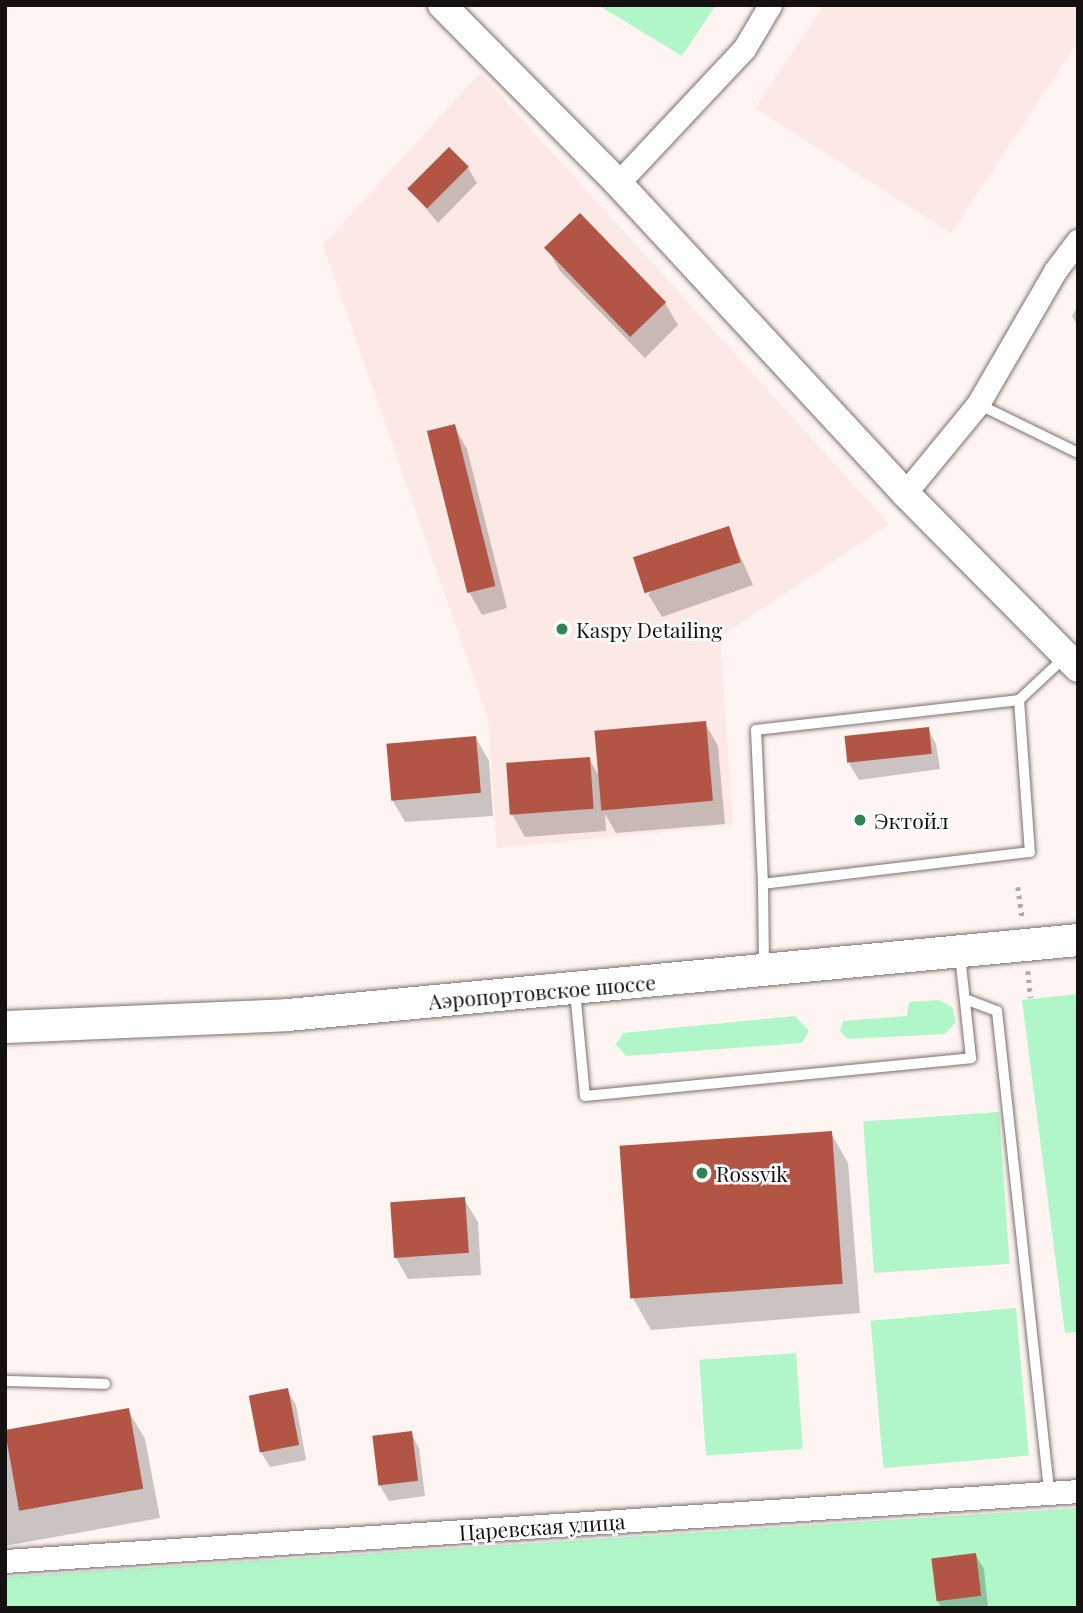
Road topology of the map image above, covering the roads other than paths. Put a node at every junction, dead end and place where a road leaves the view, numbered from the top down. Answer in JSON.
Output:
{"nodes":[{"id":1,"x":442,"y":5,"type":"edge"},
{"id":2,"x":769,"y":5,"type":"edge"},
{"id":3,"x":618,"y":184,"type":"junction"},
{"id":4,"x":1078,"y":241,"type":"edge"},
{"id":5,"x":978,"y":404,"type":"junction"},
{"id":6,"x":1078,"y":453,"type":"edge"},
{"id":7,"x":905,"y":494,"type":"junction"},
{"id":8,"x":1072,"y":662,"type":"edge"},
{"id":9,"x":1019,"y":700,"type":"junction"},
{"id":10,"x":763,"y":884,"type":"junction"},
{"id":11,"x":1078,"y":940,"type":"edge"},
{"id":12,"x":960,"y":952,"type":"junction"},
{"id":13,"x":764,"y":970,"type":"junction"},
{"id":14,"x":575,"y":988,"type":"junction"},
{"id":15,"x":965,"y":999,"type":"junction"},
{"id":16,"x":5,"y":1027,"type":"edge"},
{"id":17,"x":5,"y":1381,"type":"edge"},
{"id":18,"x":105,"y":1384,"type":"dead end"},
{"id":19,"x":1078,"y":1491,"type":"edge"},
{"id":20,"x":1048,"y":1493,"type":"junction"},
{"id":21,"x":5,"y":1561,"type":"edge"}],
"edges":[{"from":1,"to":3,"type":"street"},
{"from":2,"to":3,"type":"street"},
{"from":3,"to":7,"type":"street"},
{"from":4,"to":5,"type":"street"},
{"from":5,"to":6,"type":"lane"},
{"from":5,"to":7,"type":"street"},
{"from":7,"to":8,"type":"street"},
{"from":8,"to":9,"type":"lane"},
{"from":9,"to":10,"type":"lane"},
{"from":9,"to":10,"type":"lane"},
{"from":10,"to":13,"type":"lane"},
{"from":11,"to":12,"type":"main road","name":"Аэропортовское шоссе"},
{"from":12,"to":13,"type":"main road","name":"Аэропортовское шоссе"},
{"from":12,"to":15,"type":"lane"},
{"from":13,"to":14,"type":"main road","name":"Аэропортовское шоссе"},
{"from":14,"to":15,"type":"lane"},
{"from":14,"to":16,"type":"main road","name":"Аэропортовское шоссе"},
{"from":15,"to":20,"type":"lane"},
{"from":17,"to":18,"type":"lane"},
{"from":19,"to":20,"type":"street","name":"Царевская улица"},
{"from":20,"to":21,"type":"street","name":"Царевская улица"}]}
